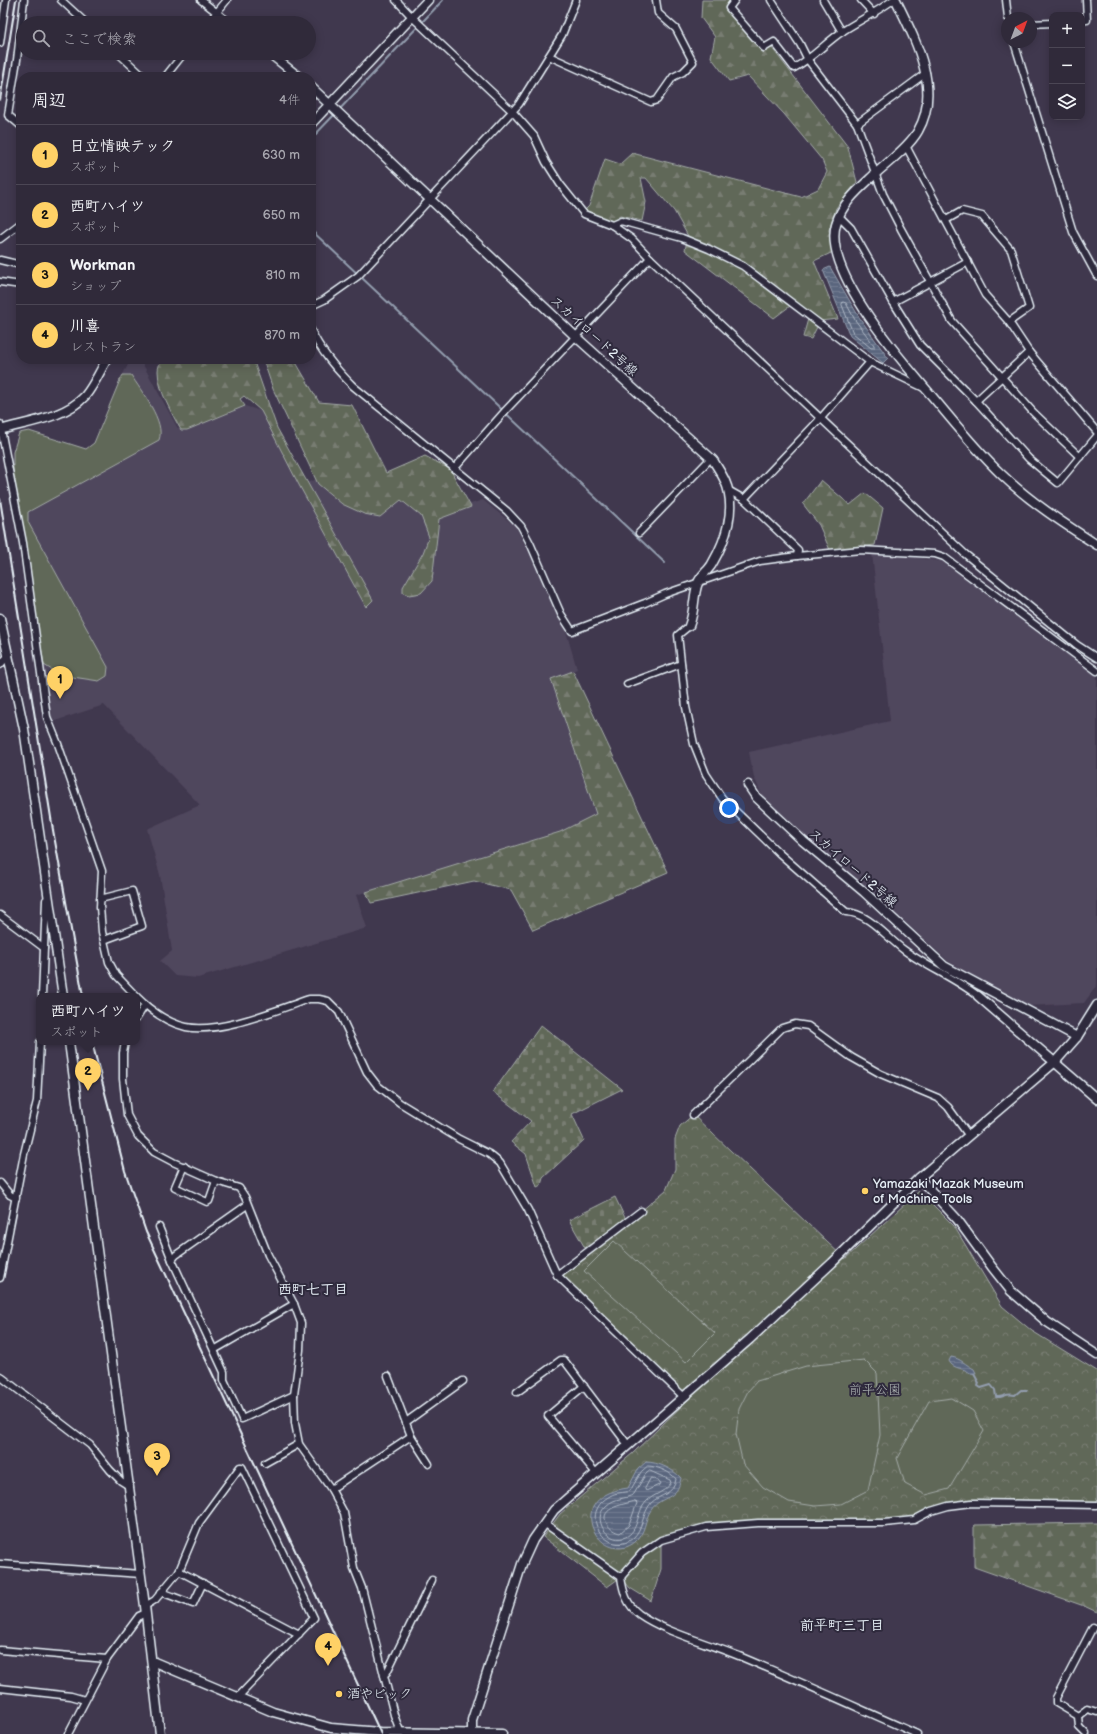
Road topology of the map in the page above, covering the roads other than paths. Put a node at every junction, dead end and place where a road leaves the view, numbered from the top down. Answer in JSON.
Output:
{"nodes":[{"id":1,"x":6,"y":0,"type":"edge"},
{"id":2,"x":24,"y":0,"type":"edge"},
{"id":3,"x":61,"y":0,"type":"edge"},
{"id":4,"x":200,"y":0,"type":"edge"},
{"id":5,"x":227,"y":0,"type":"edge"},
{"id":6,"x":396,"y":0,"type":"edge"},
{"id":7,"x":428,"y":0,"type":"edge"},
{"id":8,"x":576,"y":0,"type":"edge"},
{"id":9,"x":656,"y":0,"type":"edge"},
{"id":10,"x":735,"y":0,"type":"edge"},
{"id":11,"x":771,"y":0,"type":"edge"},
{"id":12,"x":823,"y":0,"type":"edge"},
{"id":13,"x":861,"y":0,"type":"edge"},
{"id":14,"x":893,"y":0,"type":"edge"},
{"id":15,"x":896,"y":0,"type":"edge"},
{"id":16,"x":1006,"y":0,"type":"edge"},
{"id":17,"x":1086,"y":0,"type":"edge"},
{"id":18,"x":1007,"y":12,"type":"edge"},
{"id":19,"x":216,"y":13,"type":"junction"},
{"id":20,"x":874,"y":14,"type":"junction"},
{"id":21,"x":22,"y":16,"type":"edge"},
{"id":22,"x":78,"y":16,"type":"edge"},
{"id":23,"x":214,"y":16,"type":"edge"},
{"id":24,"x":220,"y":16,"type":"edge"},
{"id":25,"x":1085,"y":20,"type":"edge"},
{"id":26,"x":417,"y":22,"type":"junction"},
{"id":27,"x":1049,"y":22,"type":"edge"},
{"id":28,"x":1037,"y":23,"type":"edge"},
{"id":29,"x":1,"y":25,"type":"edge"},
{"id":30,"x":842,"y":32,"type":"junction"},
{"id":31,"x":0,"y":43,"type":"edge"},
{"id":32,"x":1016,"y":48,"type":"edge"},
{"id":33,"x":549,"y":56,"type":"junction"},
{"id":34,"x":17,"y":60,"type":"edge"},
{"id":35,"x":126,"y":60,"type":"edge"},
{"id":36,"x":178,"y":60,"type":"edge"},
{"id":37,"x":277,"y":60,"type":"edge"},
{"id":38,"x":808,"y":60,"type":"junction"},
{"id":39,"x":139,"y":72,"type":"edge"},
{"id":40,"x":169,"y":72,"type":"edge"},
{"id":41,"x":293,"y":72,"type":"edge"},
{"id":42,"x":926,"y":73,"type":"junction"},
{"id":43,"x":316,"y":92,"type":"edge"},
{"id":44,"x":335,"y":109,"type":"junction"},
{"id":45,"x":512,"y":111,"type":"junction"},
{"id":46,"x":316,"y":121,"type":"edge"},
{"id":47,"x":16,"y":122,"type":"edge"},
{"id":48,"x":857,"y":124,"type":"junction"},
{"id":49,"x":906,"y":146,"type":"junction"},
{"id":50,"x":875,"y":174,"type":"junction"},
{"id":51,"x":431,"y":199,"type":"junction"},
{"id":52,"x":839,"y":216,"type":"junction"},
{"id":53,"x":946,"y":220,"type":"junction"},
{"id":54,"x":612,"y":225,"type":"junction"},
{"id":55,"x":16,"y":227,"type":"edge"},
{"id":56,"x":0,"y":239,"type":"edge"},
{"id":57,"x":650,"y":258,"type":"junction"},
{"id":58,"x":0,"y":260,"type":"edge"},
{"id":59,"x":968,"y":262,"type":"junction"},
{"id":60,"x":16,"y":264,"type":"edge"},
{"id":61,"x":1097,"y":276,"type":"edge"},
{"id":62,"x":930,"y":281,"type":"junction"},
{"id":63,"x":0,"y":282,"type":"edge"},
{"id":64,"x":16,"y":284,"type":"edge"},
{"id":65,"x":893,"y":302,"type":"junction"},
{"id":66,"x":316,"y":304,"type":"edge"},
{"id":67,"x":1010,"y":322,"type":"junction"},
{"id":68,"x":575,"y":336,"type":"junction"},
{"id":69,"x":316,"y":342,"type":"edge"},
{"id":70,"x":1029,"y":352,"type":"junction"},
{"id":71,"x":870,"y":362,"type":"junction"},
{"id":72,"x":104,"y":364,"type":"edge"},
{"id":73,"x":1001,"y":377,"type":"junction"},
{"id":74,"x":925,"y":389,"type":"junction"},
{"id":75,"x":976,"y":401,"type":"junction"},
{"id":76,"x":821,"y":418,"type":"junction"},
{"id":77,"x":1,"y":428,"type":"edge"},
{"id":78,"x":1097,"y":432,"type":"edge"},
{"id":79,"x":1097,"y":436,"type":"edge"},
{"id":80,"x":1080,"y":457,"type":"junction"},
{"id":81,"x":711,"y":458,"type":"junction"},
{"id":82,"x":454,"y":468,"type":"junction"},
{"id":83,"x":728,"y":490,"type":"junction"},
{"id":84,"x":744,"y":499,"type":"junction"},
{"id":85,"x":639,"y":533,"type":"dead end"},
{"id":86,"x":1097,"y":545,"type":"edge"},
{"id":87,"x":796,"y":556,"type":"junction"},
{"id":88,"x":698,"y":583,"type":"junction"},
{"id":89,"x":0,"y":618,"type":"edge"},
{"id":90,"x":689,"y":626,"type":"joint"},
{"id":91,"x":9,"y":655,"type":"junction"},
{"id":92,"x":1097,"y":658,"type":"edge"},
{"id":93,"x":681,"y":664,"type":"junction"},
{"id":94,"x":0,"y":665,"type":"edge"},
{"id":95,"x":1097,"y":671,"type":"edge"},
{"id":96,"x":627,"y":684,"type":"dead end"},
{"id":97,"x":748,"y":785,"type":"dead end"},
{"id":98,"x":48,"y":885,"type":"junction"},
{"id":99,"x":100,"y":899,"type":"junction"},
{"id":100,"x":0,"y":915,"type":"edge"},
{"id":101,"x":104,"y":940,"type":"junction"},
{"id":102,"x":44,"y":948,"type":"junction"},
{"id":103,"x":42,"y":993,"type":"edge"},
{"id":104,"x":63,"y":993,"type":"edge"},
{"id":105,"x":133,"y":993,"type":"edge"},
{"id":106,"x":978,"y":996,"type":"joint"},
{"id":107,"x":140,"y":1000,"type":"edge"},
{"id":108,"x":145,"y":1005,"type":"junction"},
{"id":109,"x":1097,"y":1005,"type":"edge"},
{"id":110,"x":140,"y":1013,"type":"edge"},
{"id":111,"x":1076,"y":1037,"type":"junction"},
{"id":112,"x":40,"y":1045,"type":"edge"},
{"id":113,"x":70,"y":1045,"type":"edge"},
{"id":114,"x":124,"y":1045,"type":"edge"},
{"id":115,"x":1055,"y":1062,"type":"junction"},
{"id":116,"x":1097,"y":1099,"type":"edge"},
{"id":117,"x":693,"y":1116,"type":"dead end"},
{"id":118,"x":969,"y":1136,"type":"junction"},
{"id":119,"x":184,"y":1166,"type":"junction"},
{"id":120,"x":919,"y":1178,"type":"junction"},
{"id":121,"x":216,"y":1181,"type":"junction"},
{"id":122,"x":0,"y":1183,"type":"edge"},
{"id":123,"x":16,"y":1198,"type":"junction"},
{"id":124,"x":248,"y":1205,"type":"junction"},
{"id":125,"x":641,"y":1211,"type":"dead end"},
{"id":126,"x":159,"y":1227,"type":"dead end"},
{"id":127,"x":0,"y":1244,"type":"edge"},
{"id":128,"x":7,"y":1247,"type":"junction"},
{"id":129,"x":172,"y":1260,"type":"junction"},
{"id":130,"x":556,"y":1275,"type":"junction"},
{"id":131,"x":0,"y":1278,"type":"edge"},
{"id":132,"x":294,"y":1304,"type":"junction"},
{"id":133,"x":214,"y":1350,"type":"junction"},
{"id":134,"x":1097,"y":1355,"type":"edge"},
{"id":135,"x":0,"y":1376,"type":"edge"},
{"id":136,"x":388,"y":1376,"type":"dead end"},
{"id":137,"x":463,"y":1382,"type":"dead end"},
{"id":138,"x":584,"y":1386,"type":"junction"},
{"id":139,"x":517,"y":1392,"type":"dead end"},
{"id":140,"x":294,"y":1395,"type":"junction"},
{"id":141,"x":684,"y":1397,"type":"junction"},
{"id":142,"x":406,"y":1422,"type":"junction"},
{"id":143,"x":411,"y":1436,"type":"junction"},
{"id":144,"x":299,"y":1444,"type":"junction"},
{"id":145,"x":628,"y":1445,"type":"junction"},
{"id":146,"x":265,"y":1463,"type":"dead end"},
{"id":147,"x":429,"y":1464,"type":"dead end"},
{"id":148,"x":596,"y":1474,"type":"junction"},
{"id":149,"x":129,"y":1486,"type":"junction"},
{"id":150,"x":331,"y":1489,"type":"junction"},
{"id":151,"x":1097,"y":1505,"type":"edge"},
{"id":152,"x":544,"y":1523,"type":"junction"},
{"id":153,"x":0,"y":1564,"type":"edge"},
{"id":154,"x":179,"y":1571,"type":"junction"},
{"id":155,"x":141,"y":1574,"type":"junction"},
{"id":156,"x":620,"y":1577,"type":"junction"},
{"id":157,"x":432,"y":1580,"type":"dead end"},
{"id":158,"x":203,"y":1583,"type":"junction"},
{"id":159,"x":161,"y":1592,"type":"junction"},
{"id":160,"x":145,"y":1609,"type":"junction"},
{"id":161,"x":1093,"y":1627,"type":"dead end"},
{"id":162,"x":299,"y":1634,"type":"junction"},
{"id":163,"x":0,"y":1650,"type":"edge"},
{"id":164,"x":107,"y":1659,"type":"junction"},
{"id":165,"x":152,"y":1661,"type":"junction"},
{"id":166,"x":384,"y":1675,"type":"junction"},
{"id":167,"x":0,"y":1688,"type":"edge"},
{"id":168,"x":238,"y":1697,"type":"junction"},
{"id":169,"x":85,"y":1700,"type":"junction"},
{"id":170,"x":1097,"y":1712,"type":"edge"},
{"id":171,"x":1078,"y":1716,"type":"junction"},
{"id":172,"x":400,"y":1731,"type":"junction"},
{"id":173,"x":373,"y":1733,"type":"edge"},
{"id":174,"x":68,"y":1734,"type":"edge"},
{"id":175,"x":160,"y":1734,"type":"edge"},
{"id":176,"x":472,"y":1734,"type":"edge"},
{"id":177,"x":502,"y":1734,"type":"edge"},
{"id":178,"x":917,"y":1734,"type":"edge"},
{"id":179,"x":1086,"y":1734,"type":"edge"}],
"edges":[{"from":1,"to":29,"type":"street"},
{"from":2,"to":21,"type":"street"},
{"from":3,"to":22,"type":"street"},
{"from":4,"to":19,"type":"street"},
{"from":5,"to":19,"type":"street"},
{"from":6,"to":26,"type":"street"},
{"from":7,"to":26,"type":"street"},
{"from":8,"to":33,"type":"street"},
{"from":9,"to":33,"type":"street"},
{"from":10,"to":38,"type":"street"},
{"from":11,"to":38,"type":"street"},
{"from":12,"to":30,"type":"street"},
{"from":13,"to":20,"type":"street"},
{"from":14,"to":20,"type":"street"},
{"from":15,"to":42,"type":"street"},
{"from":16,"to":18,"type":"street"},
{"from":17,"to":25,"type":"street"},
{"from":19,"to":23,"type":"street"},
{"from":19,"to":24,"type":"street"},
{"from":20,"to":30,"type":"street"},
{"from":26,"to":44,"type":"street"},
{"from":26,"to":45,"type":"street"},
{"from":27,"to":28,"type":"street"},
{"from":29,"to":31,"type":"street"},
{"from":30,"to":38,"type":"street"},
{"from":32,"to":61,"type":"street"},
{"from":33,"to":45,"type":"street"},
{"from":34,"to":47,"type":"street"},
{"from":35,"to":39,"type":"street"},
{"from":36,"to":40,"type":"street"},
{"from":37,"to":41,"type":"street"},
{"from":38,"to":48,"type":"street"},
{"from":42,"to":48,"type":"street"},
{"from":42,"to":49,"type":"street"},
{"from":43,"to":44,"type":"street","name":"スカイロード2号線"},
{"from":44,"to":46,"type":"street"},
{"from":44,"to":51,"type":"street","name":"スカイロード2号線"},
{"from":45,"to":51,"type":"street"},
{"from":45,"to":54,"type":"street"},
{"from":48,"to":50,"type":"street"},
{"from":49,"to":50,"type":"street"},
{"from":49,"to":53,"type":"street"},
{"from":50,"to":52,"type":"street"},
{"from":50,"to":62,"type":"street"},
{"from":51,"to":66,"type":"street"},
{"from":51,"to":68,"type":"street","name":"スカイロード2号線"},
{"from":52,"to":65,"type":"street"},
{"from":52,"to":74,"type":"street"},
{"from":53,"to":59,"type":"street"},
{"from":53,"to":67,"type":"street"},
{"from":54,"to":57,"type":"street"},
{"from":54,"to":71,"type":"street"},
{"from":55,"to":56,"type":"street"},
{"from":57,"to":68,"type":"street"},
{"from":57,"to":76,"type":"street"},
{"from":58,"to":60,"type":"street"},
{"from":59,"to":62,"type":"street"},
{"from":59,"to":67,"type":"street"},
{"from":62,"to":65,"type":"street"},
{"from":62,"to":73,"type":"street"},
{"from":63,"to":64,"type":"street"},
{"from":65,"to":75,"type":"street"},
{"from":67,"to":70,"type":"street"},
{"from":68,"to":81,"type":"street","name":"スカイロード2号線"},
{"from":68,"to":82,"type":"street"},
{"from":69,"to":82,"type":"street"},
{"from":70,"to":73,"type":"street"},
{"from":70,"to":78,"type":"street"},
{"from":71,"to":74,"type":"street"},
{"from":71,"to":76,"type":"street"},
{"from":72,"to":77,"type":"street"},
{"from":73,"to":75,"type":"street"},
{"from":73,"to":80,"type":"street"},
{"from":74,"to":86,"type":"street"},
{"from":75,"to":80,"type":"street"},
{"from":76,"to":84,"type":"street"},
{"from":76,"to":92,"type":"street"},
{"from":77,"to":99,"type":"street"},
{"from":79,"to":80,"type":"street"},
{"from":81,"to":83,"type":"street","name":"スカイロード2号線"},
{"from":81,"to":85,"type":"street"},
{"from":82,"to":88,"type":"street"},
{"from":83,"to":84,"type":"street"},
{"from":83,"to":88,"type":"street","name":"スカイロード2号線"},
{"from":84,"to":87,"type":"street"},
{"from":87,"to":88,"type":"street"},
{"from":87,"to":95,"type":"street"},
{"from":88,"to":90,"type":"street","name":"スカイロード2号線"},
{"from":89,"to":91,"type":"street"},
{"from":90,"to":93,"type":"street"},
{"from":91,"to":94,"type":"street"},
{"from":91,"to":98,"type":"street"},
{"from":93,"to":96,"type":"street"},
{"from":93,"to":106,"type":"street"},
{"from":97,"to":111,"type":"street","name":"スカイロード2号線"},
{"from":98,"to":102,"type":"street"},
{"from":98,"to":104,"type":"street"},
{"from":99,"to":101,"type":"street"},
{"from":99,"to":101,"type":"street"},
{"from":100,"to":102,"type":"street"},
{"from":101,"to":105,"type":"street"},
{"from":102,"to":103,"type":"street"},
{"from":106,"to":115,"type":"street"},
{"from":107,"to":108,"type":"street"},
{"from":108,"to":110,"type":"street"},
{"from":108,"to":130,"type":"street"},
{"from":109,"to":111,"type":"street"},
{"from":111,"to":115,"type":"street"},
{"from":112,"to":123,"type":"street"},
{"from":113,"to":149,"type":"street"},
{"from":114,"to":119,"type":"street"},
{"from":115,"to":116,"type":"street"},
{"from":115,"to":118,"type":"street"},
{"from":117,"to":118,"type":"street"},
{"from":118,"to":120,"type":"street"},
{"from":119,"to":121,"type":"street"},
{"from":119,"to":121,"type":"street"},
{"from":120,"to":134,"type":"street"},
{"from":120,"to":141,"type":"street"},
{"from":121,"to":124,"type":"street"},
{"from":122,"to":123,"type":"street"},
{"from":123,"to":128,"type":"street"},
{"from":124,"to":129,"type":"street"},
{"from":124,"to":132,"type":"street"},
{"from":125,"to":130,"type":"street"},
{"from":126,"to":129,"type":"street"},
{"from":127,"to":128,"type":"street"},
{"from":128,"to":131,"type":"street"},
{"from":129,"to":133,"type":"street"},
{"from":130,"to":141,"type":"street"},
{"from":132,"to":133,"type":"street"},
{"from":132,"to":140,"type":"street"},
{"from":133,"to":140,"type":"street"},
{"from":135,"to":149,"type":"street"},
{"from":136,"to":142,"type":"street"},
{"from":137,"to":142,"type":"street"},
{"from":138,"to":139,"type":"street"},
{"from":138,"to":145,"type":"street"},
{"from":138,"to":148,"type":"street"},
{"from":140,"to":144,"type":"street"},
{"from":141,"to":145,"type":"street"},
{"from":142,"to":143,"type":"street"},
{"from":143,"to":147,"type":"street"},
{"from":143,"to":150,"type":"street"},
{"from":144,"to":146,"type":"street"},
{"from":144,"to":150,"type":"street"},
{"from":145,"to":148,"type":"street"},
{"from":148,"to":152,"type":"street"},
{"from":149,"to":155,"type":"street"},
{"from":150,"to":166,"type":"street"},
{"from":151,"to":156,"type":"street"},
{"from":152,"to":156,"type":"street"},
{"from":152,"to":176,"type":"street"},
{"from":153,"to":155,"type":"street"},
{"from":154,"to":158,"type":"street"},
{"from":154,"to":159,"type":"street"},
{"from":154,"to":162,"type":"street"},
{"from":155,"to":160,"type":"street"},
{"from":156,"to":178,"type":"street"},
{"from":157,"to":166,"type":"street"},
{"from":158,"to":159,"type":"street"},
{"from":158,"to":162,"type":"street"},
{"from":159,"to":160,"type":"street"},
{"from":160,"to":164,"type":"street"},
{"from":160,"to":165,"type":"street"},
{"from":161,"to":171,"type":"street"},
{"from":162,"to":168,"type":"street"},
{"from":163,"to":164,"type":"street"},
{"from":164,"to":169,"type":"street"},
{"from":165,"to":168,"type":"street"},
{"from":165,"to":175,"type":"street"},
{"from":166,"to":172,"type":"street"},
{"from":167,"to":169,"type":"street"},
{"from":168,"to":173,"type":"street"},
{"from":169,"to":174,"type":"street"},
{"from":170,"to":171,"type":"street"},
{"from":171,"to":179,"type":"street"},
{"from":172,"to":173,"type":"street"},
{"from":172,"to":176,"type":"street"},
{"from":176,"to":177,"type":"street"}]}
